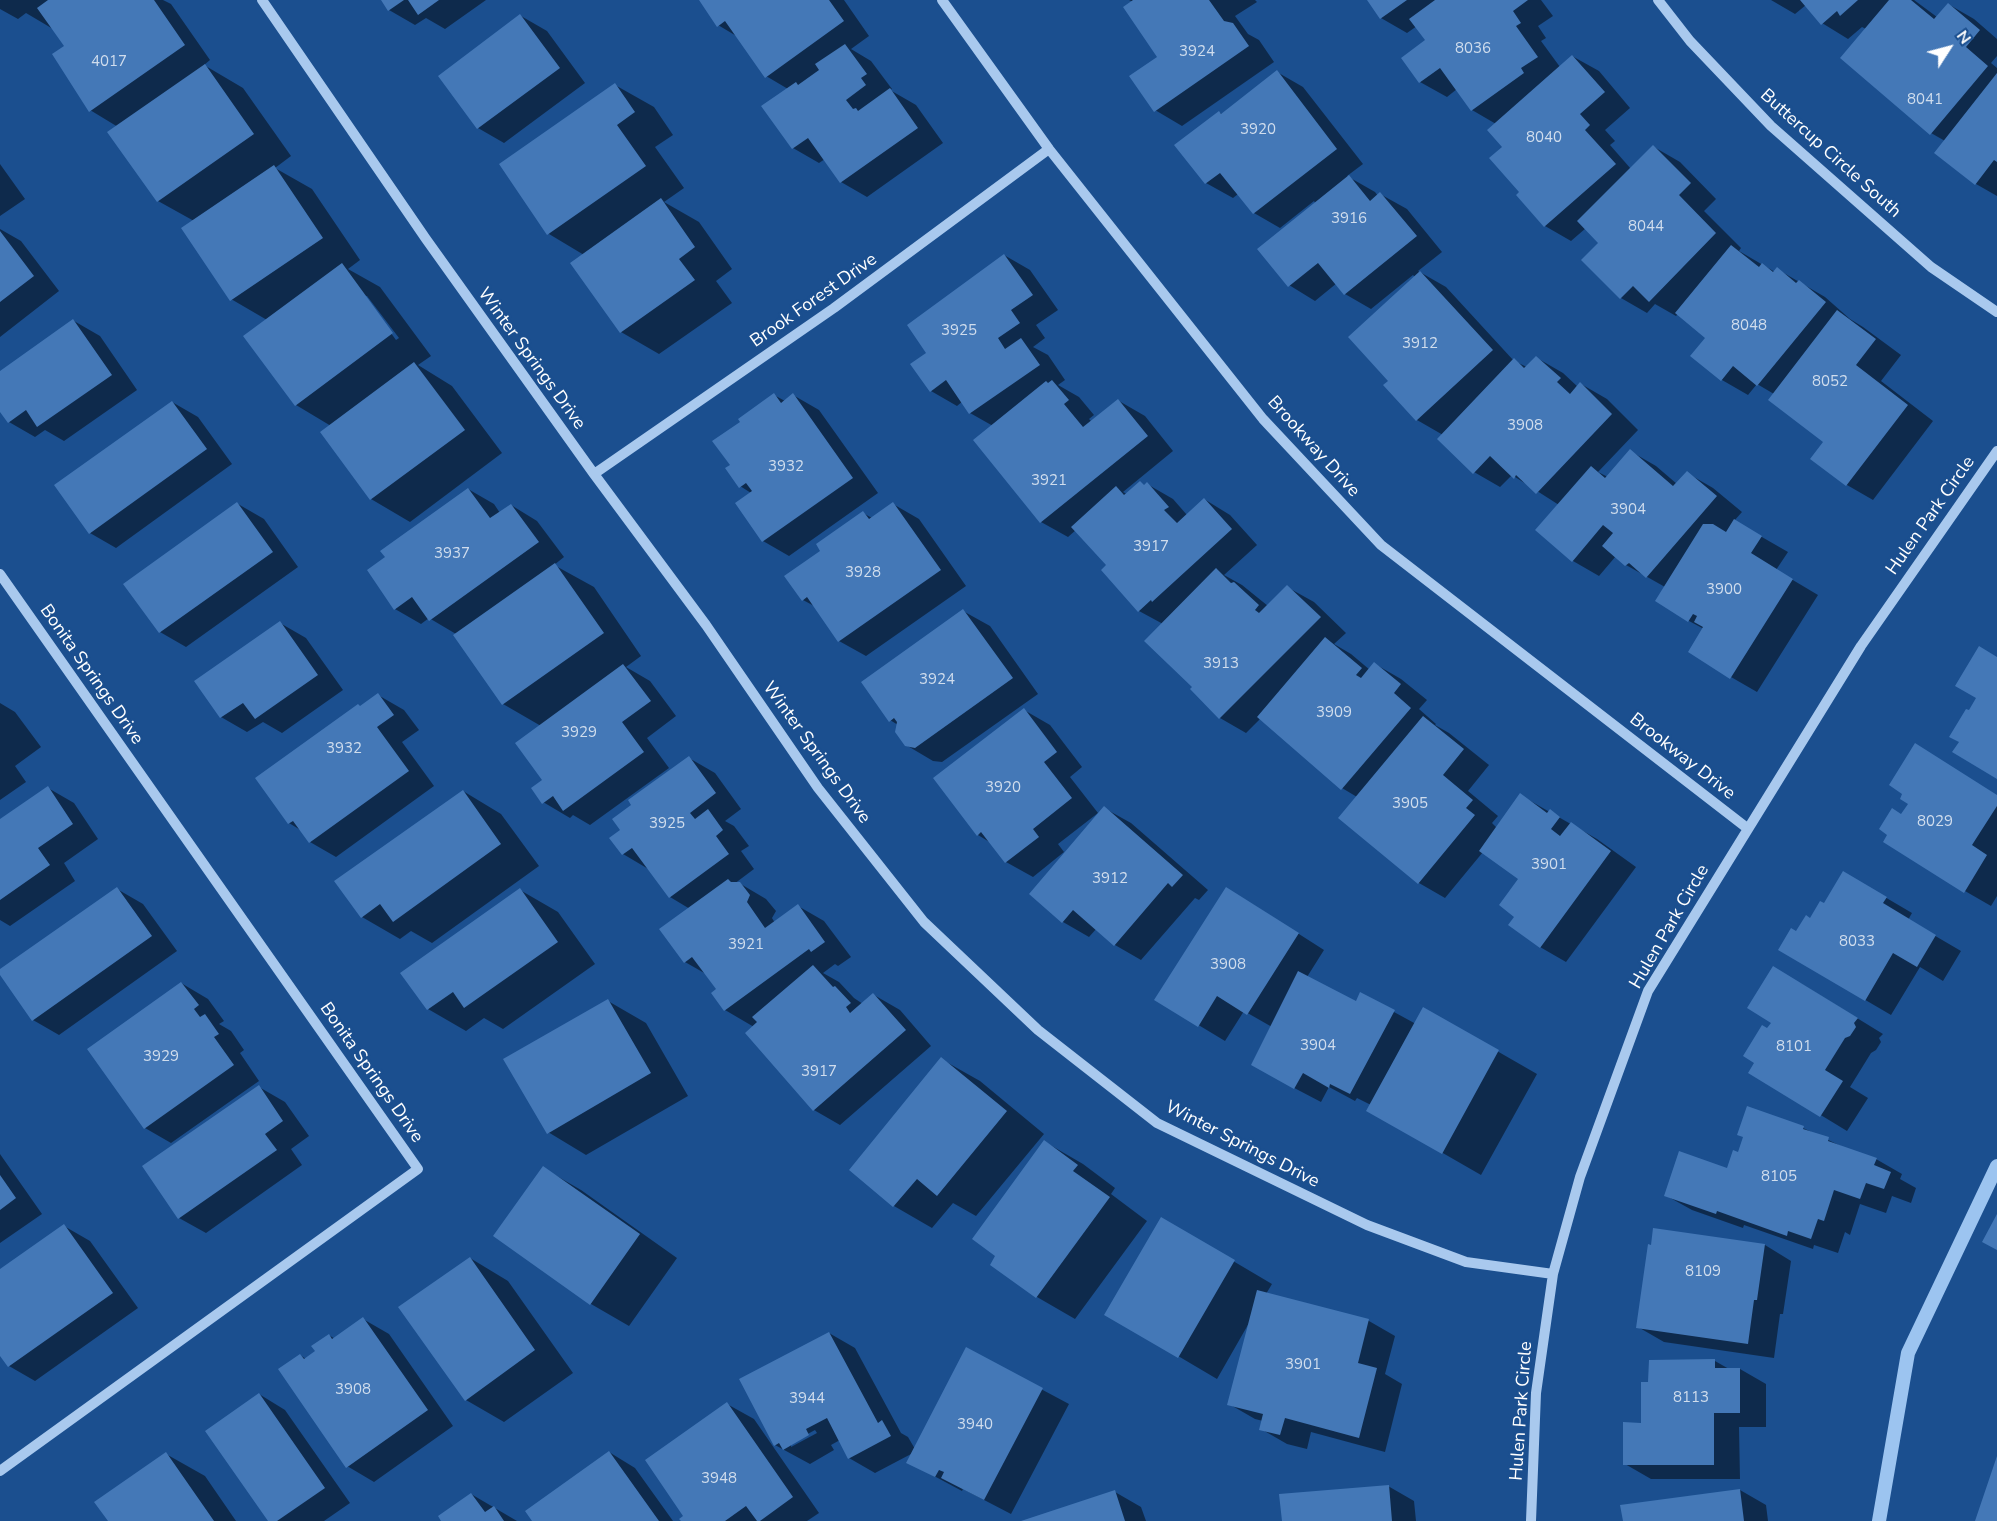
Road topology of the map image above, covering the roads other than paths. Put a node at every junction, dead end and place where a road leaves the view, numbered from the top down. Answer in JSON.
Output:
{"nodes":[{"id":1,"x":262,"y":0,"type":"edge"},
{"id":2,"x":942,"y":0,"type":"edge"},
{"id":3,"x":1658,"y":0,"type":"edge"},
{"id":4,"x":1049,"y":149,"type":"junction"},
{"id":5,"x":1997,"y":312,"type":"edge"},
{"id":6,"x":1997,"y":451,"type":"edge"},
{"id":7,"x":594,"y":474,"type":"junction"},
{"id":8,"x":0,"y":574,"type":"edge"},
{"id":9,"x":1747,"y":828,"type":"junction"},
{"id":10,"x":1553,"y":1274,"type":"junction"},
{"id":11,"x":0,"y":1471,"type":"edge"},
{"id":12,"x":1531,"y":1521,"type":"edge"}],
"edges":[{"from":1,"to":7,"type":"street","name":"Winter Springs Drive"},
{"from":2,"to":4,"type":"street","name":"Brookway Drive"},
{"from":3,"to":5,"type":"street","name":"Buttercup Circle South"},
{"from":4,"to":7,"type":"street","name":"Brook Forest Drive"},
{"from":4,"to":9,"type":"street","name":"Brookway Drive"},
{"from":6,"to":9,"type":"street","name":"Hulen Park Circle"},
{"from":7,"to":10,"type":"street","name":"Winter Springs Drive"},
{"from":8,"to":11,"type":"street","name":"Bonita Springs Drive"},
{"from":9,"to":10,"type":"street","name":"Hulen Park Circle"},
{"from":10,"to":12,"type":"street","name":"Hulen Park Circle"}]}
